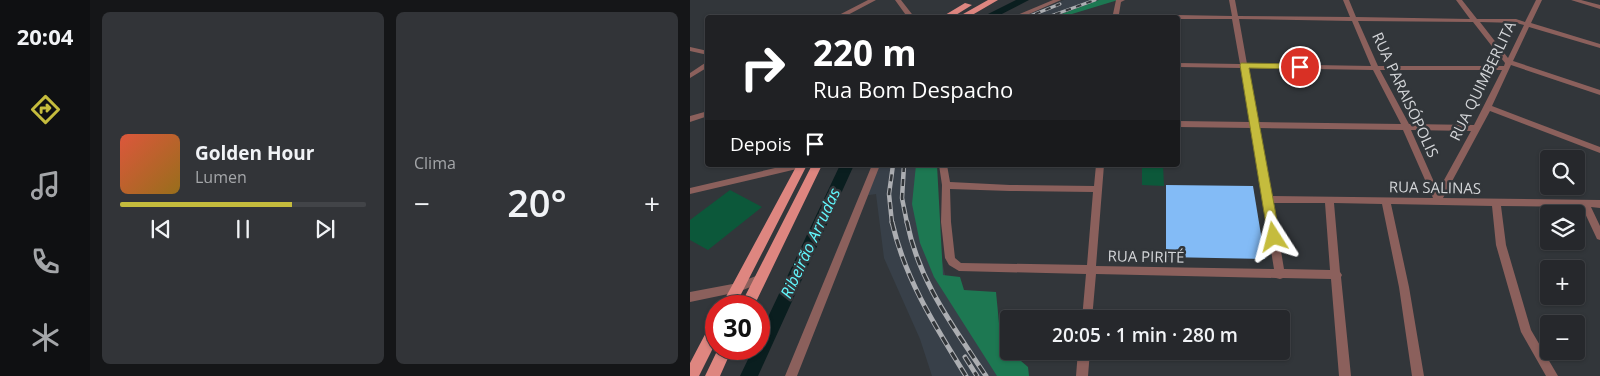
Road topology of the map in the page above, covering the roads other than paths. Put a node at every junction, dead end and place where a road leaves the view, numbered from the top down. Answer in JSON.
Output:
{"nodes":[{"id":1,"x":873,"y":0,"type":"edge"},
{"id":2,"x":898,"y":0,"type":"edge"},
{"id":3,"x":979,"y":0,"type":"edge"},
{"id":4,"x":994,"y":0,"type":"edge"},
{"id":5,"x":1058,"y":0,"type":"edge"},
{"id":6,"x":1232,"y":0,"type":"edge"},
{"id":7,"x":1346,"y":0,"type":"edge"},
{"id":8,"x":1459,"y":0,"type":"edge"},
{"id":9,"x":1539,"y":0,"type":"edge"},
{"id":10,"x":1574,"y":0,"type":"edge"},
{"id":11,"x":1120,"y":1,"type":"edge"},
{"id":12,"x":1600,"y":7,"type":"edge"},
{"id":13,"x":842,"y":15,"type":"edge"},
{"id":14,"x":909,"y":15,"type":"edge"},
{"id":15,"x":950,"y":15,"type":"edge"},
{"id":16,"x":963,"y":15,"type":"edge"},
{"id":17,"x":964,"y":15,"type":"edge"},
{"id":18,"x":1020,"y":15,"type":"edge"},
{"id":19,"x":1116,"y":15,"type":"edge"},
{"id":20,"x":1180,"y":18,"type":"edge"},
{"id":21,"x":1235,"y":18,"type":"junction"},
{"id":22,"x":1355,"y":20,"type":"junction"},
{"id":23,"x":1474,"y":21,"type":"junction"},
{"id":24,"x":1527,"y":23,"type":"junction"},
{"id":25,"x":1600,"y":46,"type":"edge"},
{"id":26,"x":690,"y":50,"type":"edge"},
{"id":27,"x":705,"y":52,"type":"edge"},
{"id":28,"x":705,"y":65,"type":"edge"},
{"id":29,"x":1180,"y":65,"type":"edge"},
{"id":30,"x":1244,"y":65,"type":"junction"},
{"id":31,"x":1507,"y":65,"type":"junction"},
{"id":32,"x":1375,"y":68,"type":"junction"},
{"id":33,"x":690,"y":76,"type":"edge"},
{"id":34,"x":1600,"y":93,"type":"edge"},
{"id":35,"x":1488,"y":107,"type":"junction"},
{"id":36,"x":705,"y":114,"type":"edge"},
{"id":37,"x":690,"y":119,"type":"edge"},
{"id":38,"x":1180,"y":124,"type":"edge"},
{"id":39,"x":1255,"y":125,"type":"junction"},
{"id":40,"x":1406,"y":127,"type":"junction"},
{"id":41,"x":1477,"y":128,"type":"junction"},
{"id":42,"x":1600,"y":150,"type":"edge"},
{"id":43,"x":793,"y":167,"type":"edge"},
{"id":44,"x":801,"y":167,"type":"edge"},
{"id":45,"x":816,"y":167,"type":"edge"},
{"id":46,"x":875,"y":167,"type":"edge"},
{"id":47,"x":943,"y":167,"type":"edge"},
{"id":48,"x":1100,"y":167,"type":"edge"},
{"id":49,"x":946,"y":185,"type":"junction"},
{"id":50,"x":1098,"y":189,"type":"junction"},
{"id":51,"x":690,"y":191,"type":"edge"},
{"id":52,"x":1268,"y":199,"type":"junction"},
{"id":53,"x":1329,"y":200,"type":"junction"},
{"id":54,"x":1386,"y":200,"type":"junction"},
{"id":55,"x":1439,"y":201,"type":"junction"},
{"id":56,"x":1496,"y":203,"type":"junction"},
{"id":57,"x":1585,"y":204,"type":"junction"},
{"id":58,"x":1600,"y":204,"type":"edge"},
{"id":59,"x":852,"y":228,"type":"joint"},
{"id":60,"x":1600,"y":236,"type":"edge"},
{"id":61,"x":1092,"y":271,"type":"junction"},
{"id":62,"x":1280,"y":274,"type":"junction"},
{"id":63,"x":1337,"y":275,"type":"junction"},
{"id":64,"x":761,"y":278,"type":"junction"},
{"id":65,"x":738,"y":287,"type":"junction"},
{"id":66,"x":734,"y":295,"type":"edge"},
{"id":67,"x":752,"y":295,"type":"edge"},
{"id":68,"x":690,"y":296,"type":"edge"},
{"id":69,"x":1088,"y":310,"type":"edge"},
{"id":70,"x":705,"y":348,"type":"edge"},
{"id":71,"x":720,"y":360,"type":"edge"},
{"id":72,"x":1083,"y":360,"type":"edge"},
{"id":73,"x":690,"y":376,"type":"edge"},
{"id":74,"x":712,"y":376,"type":"edge"},
{"id":75,"x":791,"y":376,"type":"edge"},
{"id":76,"x":1082,"y":376,"type":"edge"},
{"id":77,"x":1345,"y":376,"type":"edge"},
{"id":78,"x":1418,"y":376,"type":"edge"},
{"id":79,"x":1552,"y":376,"type":"edge"}],
"edges":[{"from":1,"to":13,"type":"street"},
{"from":2,"to":14,"type":"street"},
{"from":3,"to":15,"type":"main road"},
{"from":3,"to":16,"type":"main road"},
{"from":4,"to":17,"type":"main road"},
{"from":5,"to":18,"type":"street"},
{"from":6,"to":21,"type":"street"},
{"from":7,"to":22,"type":"street","name":"RUA PARAISÓPOLIS"},
{"from":8,"to":23,"type":"street"},
{"from":9,"to":24,"type":"street","name":"RUA QUIMBERLITA"},
{"from":10,"to":12,"type":"street"},
{"from":11,"to":19,"type":"street"},
{"from":20,"to":21,"type":"street"},
{"from":21,"to":22,"type":"street"},
{"from":21,"to":30,"type":"street"},
{"from":22,"to":23,"type":"street"},
{"from":22,"to":32,"type":"street","name":"RUA PARAISÓPOLIS"},
{"from":23,"to":24,"type":"street"},
{"from":23,"to":31,"type":"street"},
{"from":24,"to":25,"type":"street"},
{"from":24,"to":31,"type":"street","name":"RUA QUIMBERLITA"},
{"from":26,"to":27,"type":"street"},
{"from":28,"to":33,"type":"street"},
{"from":29,"to":30,"type":"street"},
{"from":30,"to":32,"type":"street"},
{"from":30,"to":39,"type":"street"},
{"from":31,"to":32,"type":"street"},
{"from":31,"to":34,"type":"street"},
{"from":31,"to":35,"type":"street","name":"RUA QUIMBERLITA"},
{"from":32,"to":40,"type":"street","name":"RUA PARAISÓPOLIS"},
{"from":35,"to":41,"type":"street","name":"RUA QUIMBERLITA"},
{"from":35,"to":42,"type":"street"},
{"from":36,"to":37,"type":"street"},
{"from":38,"to":39,"type":"street"},
{"from":39,"to":40,"type":"street"},
{"from":39,"to":52,"type":"street"},
{"from":40,"to":41,"type":"street"},
{"from":40,"to":55,"type":"street","name":"RUA PARAISÓPOLIS"},
{"from":41,"to":55,"type":"street","name":"RUA QUIMBERLITA"},
{"from":43,"to":51,"type":"street"},
{"from":44,"to":65,"type":"main road"},
{"from":45,"to":64,"type":"main road"},
{"from":46,"to":59,"type":"street"},
{"from":47,"to":49,"type":"street"},
{"from":48,"to":50,"type":"street"},
{"from":49,"to":50,"type":"street"},
{"from":49,"to":61,"type":"street","name":"RUA PIRITÉ"},
{"from":50,"to":61,"type":"street"},
{"from":52,"to":53,"type":"street","name":"RUA SALINAS"},
{"from":52,"to":62,"type":"street"},
{"from":53,"to":54,"type":"street","name":"RUA SALINAS"},
{"from":53,"to":63,"type":"street"},
{"from":54,"to":55,"type":"street","name":"RUA SALINAS"},
{"from":54,"to":78,"type":"street"},
{"from":55,"to":56,"type":"street","name":"RUA SALINAS"},
{"from":56,"to":57,"type":"street","name":"RUA SALINAS"},
{"from":56,"to":79,"type":"street"},
{"from":57,"to":58,"type":"street","name":"RUA SALINAS"},
{"from":57,"to":60,"type":"street"},
{"from":59,"to":75,"type":"street"},
{"from":61,"to":62,"type":"street","name":"RUA PIRITÉ"},
{"from":61,"to":69,"type":"street"},
{"from":62,"to":63,"type":"street","name":"RUA PIRITÉ"},
{"from":63,"to":77,"type":"street"},
{"from":64,"to":65,"type":"street"},
{"from":64,"to":67,"type":"main road"},
{"from":65,"to":66,"type":"main road"},
{"from":65,"to":68,"type":"street"},
{"from":70,"to":73,"type":"main road"},
{"from":71,"to":74,"type":"main road"},
{"from":72,"to":76,"type":"street"}]}
